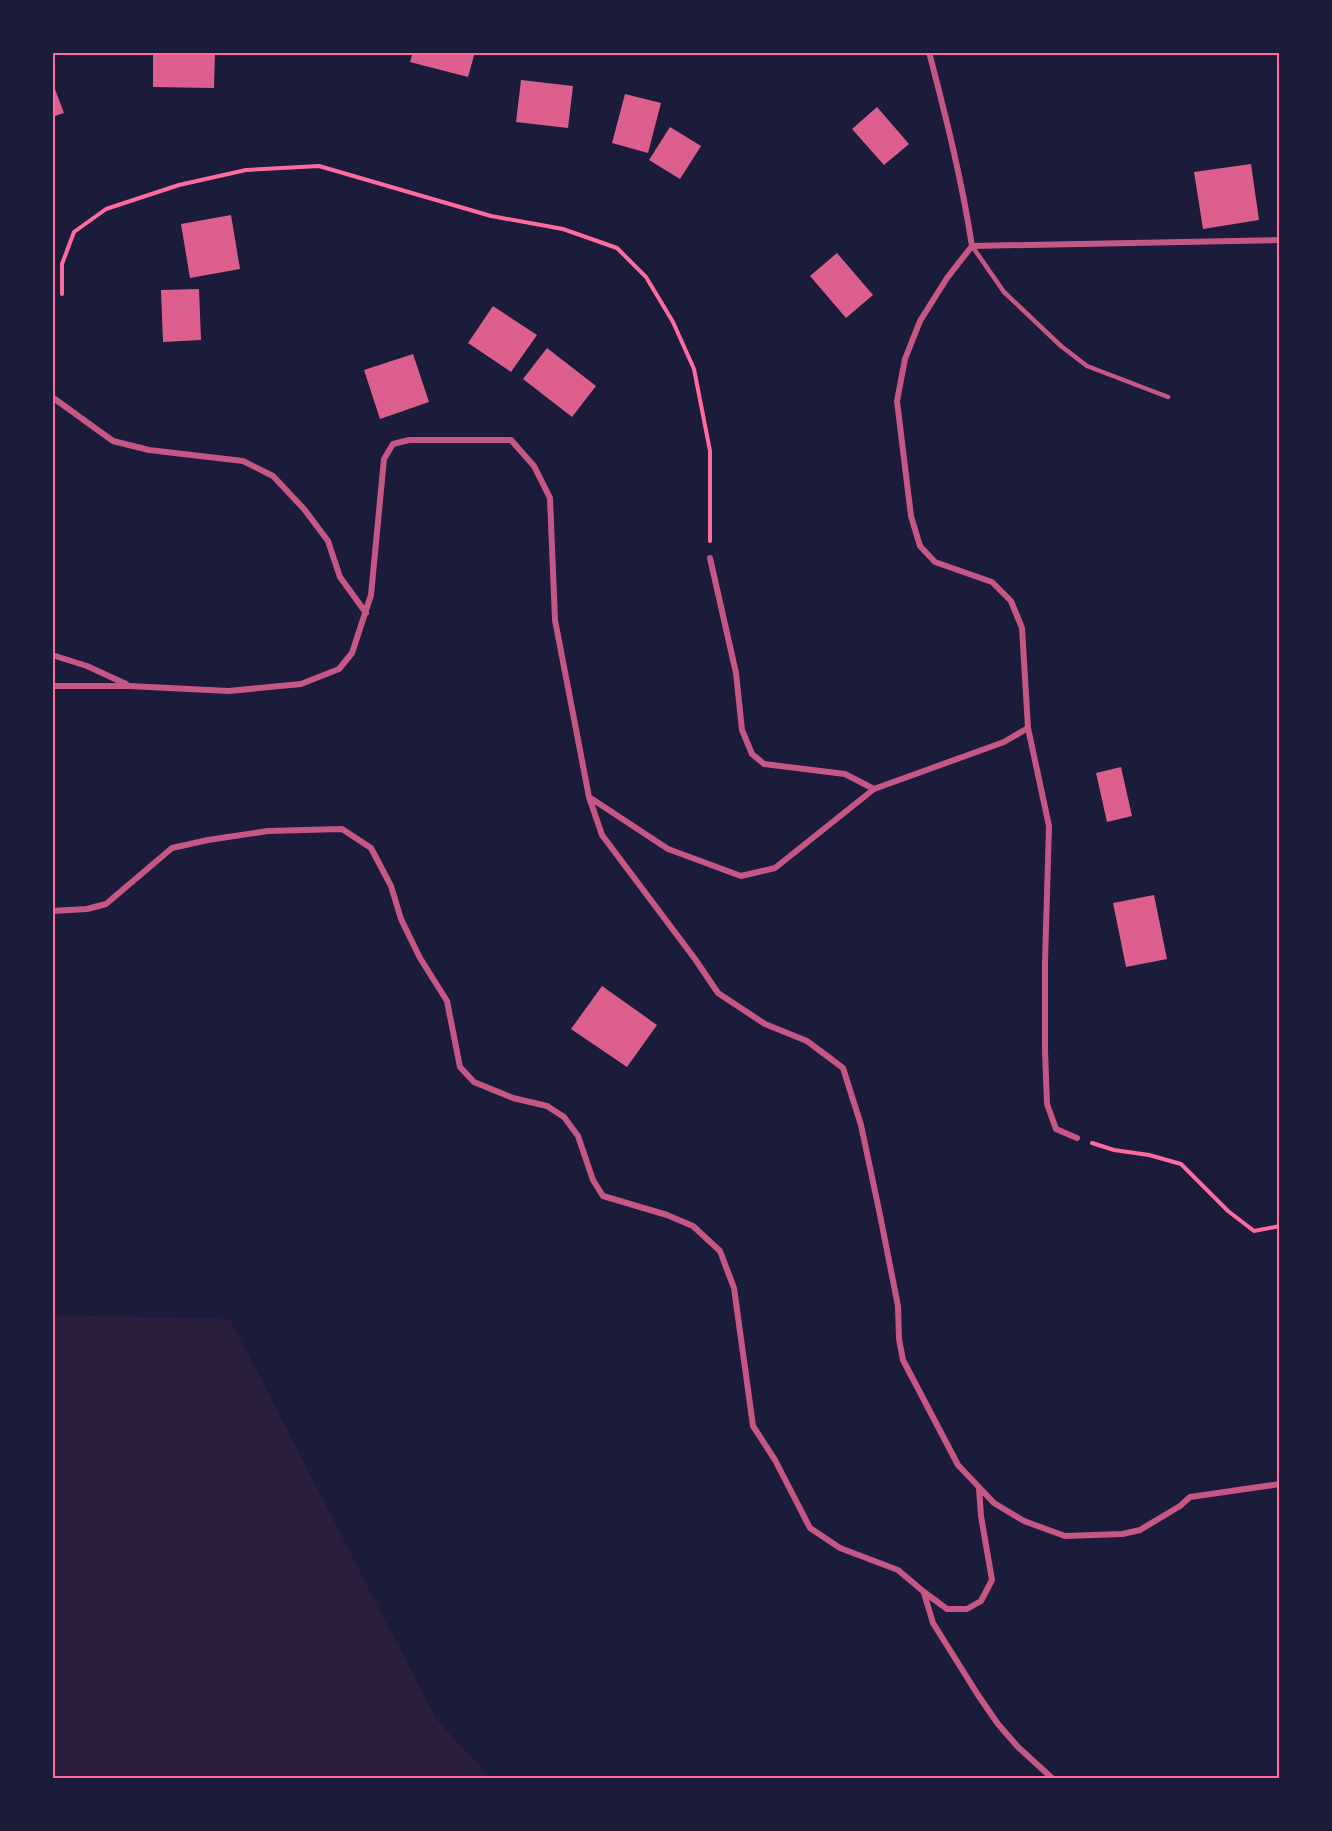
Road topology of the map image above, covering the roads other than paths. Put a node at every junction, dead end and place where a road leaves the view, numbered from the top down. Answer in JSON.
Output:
{"nodes":[{"id":1,"x":929,"y":52,"type":"edge"},
{"id":2,"x":1280,"y":240,"type":"edge"},
{"id":3,"x":972,"y":246,"type":"junction"},
{"id":4,"x":52,"y":397,"type":"edge"},
{"id":5,"x":1168,"y":397,"type":"dead end"},
{"id":6,"x":710,"y":558,"type":"road end"},
{"id":7,"x":366,"y":613,"type":"junction"},
{"id":8,"x":52,"y":656,"type":"edge"},
{"id":9,"x":52,"y":686,"type":"edge"},
{"id":10,"x":129,"y":686,"type":"junction"},
{"id":11,"x":1028,"y":728,"type":"junction"},
{"id":12,"x":874,"y":789,"type":"junction"},
{"id":13,"x":589,"y":797,"type":"junction"},
{"id":14,"x":52,"y":911,"type":"edge"},
{"id":15,"x":1077,"y":1138,"type":"road end"},
{"id":16,"x":1280,"y":1484,"type":"edge"},
{"id":17,"x":980,"y":1488,"type":"junction"},
{"id":18,"x":924,"y":1592,"type":"junction"},
{"id":19,"x":1052,"y":1779,"type":"edge"}],
"edges":[{"from":1,"to":3,"type":"street"},
{"from":2,"to":3,"type":"street"},
{"from":3,"to":5,"type":"lane"},
{"from":3,"to":11,"type":"street"},
{"from":4,"to":7,"type":"street"},
{"from":6,"to":12,"type":"street"},
{"from":7,"to":10,"type":"street"},
{"from":7,"to":13,"type":"street"},
{"from":8,"to":10,"type":"street"},
{"from":9,"to":10,"type":"street"},
{"from":11,"to":12,"type":"street"},
{"from":11,"to":15,"type":"street"},
{"from":12,"to":13,"type":"street"},
{"from":13,"to":17,"type":"street"},
{"from":14,"to":18,"type":"street"},
{"from":16,"to":17,"type":"street"},
{"from":17,"to":18,"type":"street"},
{"from":18,"to":19,"type":"street"}]}
